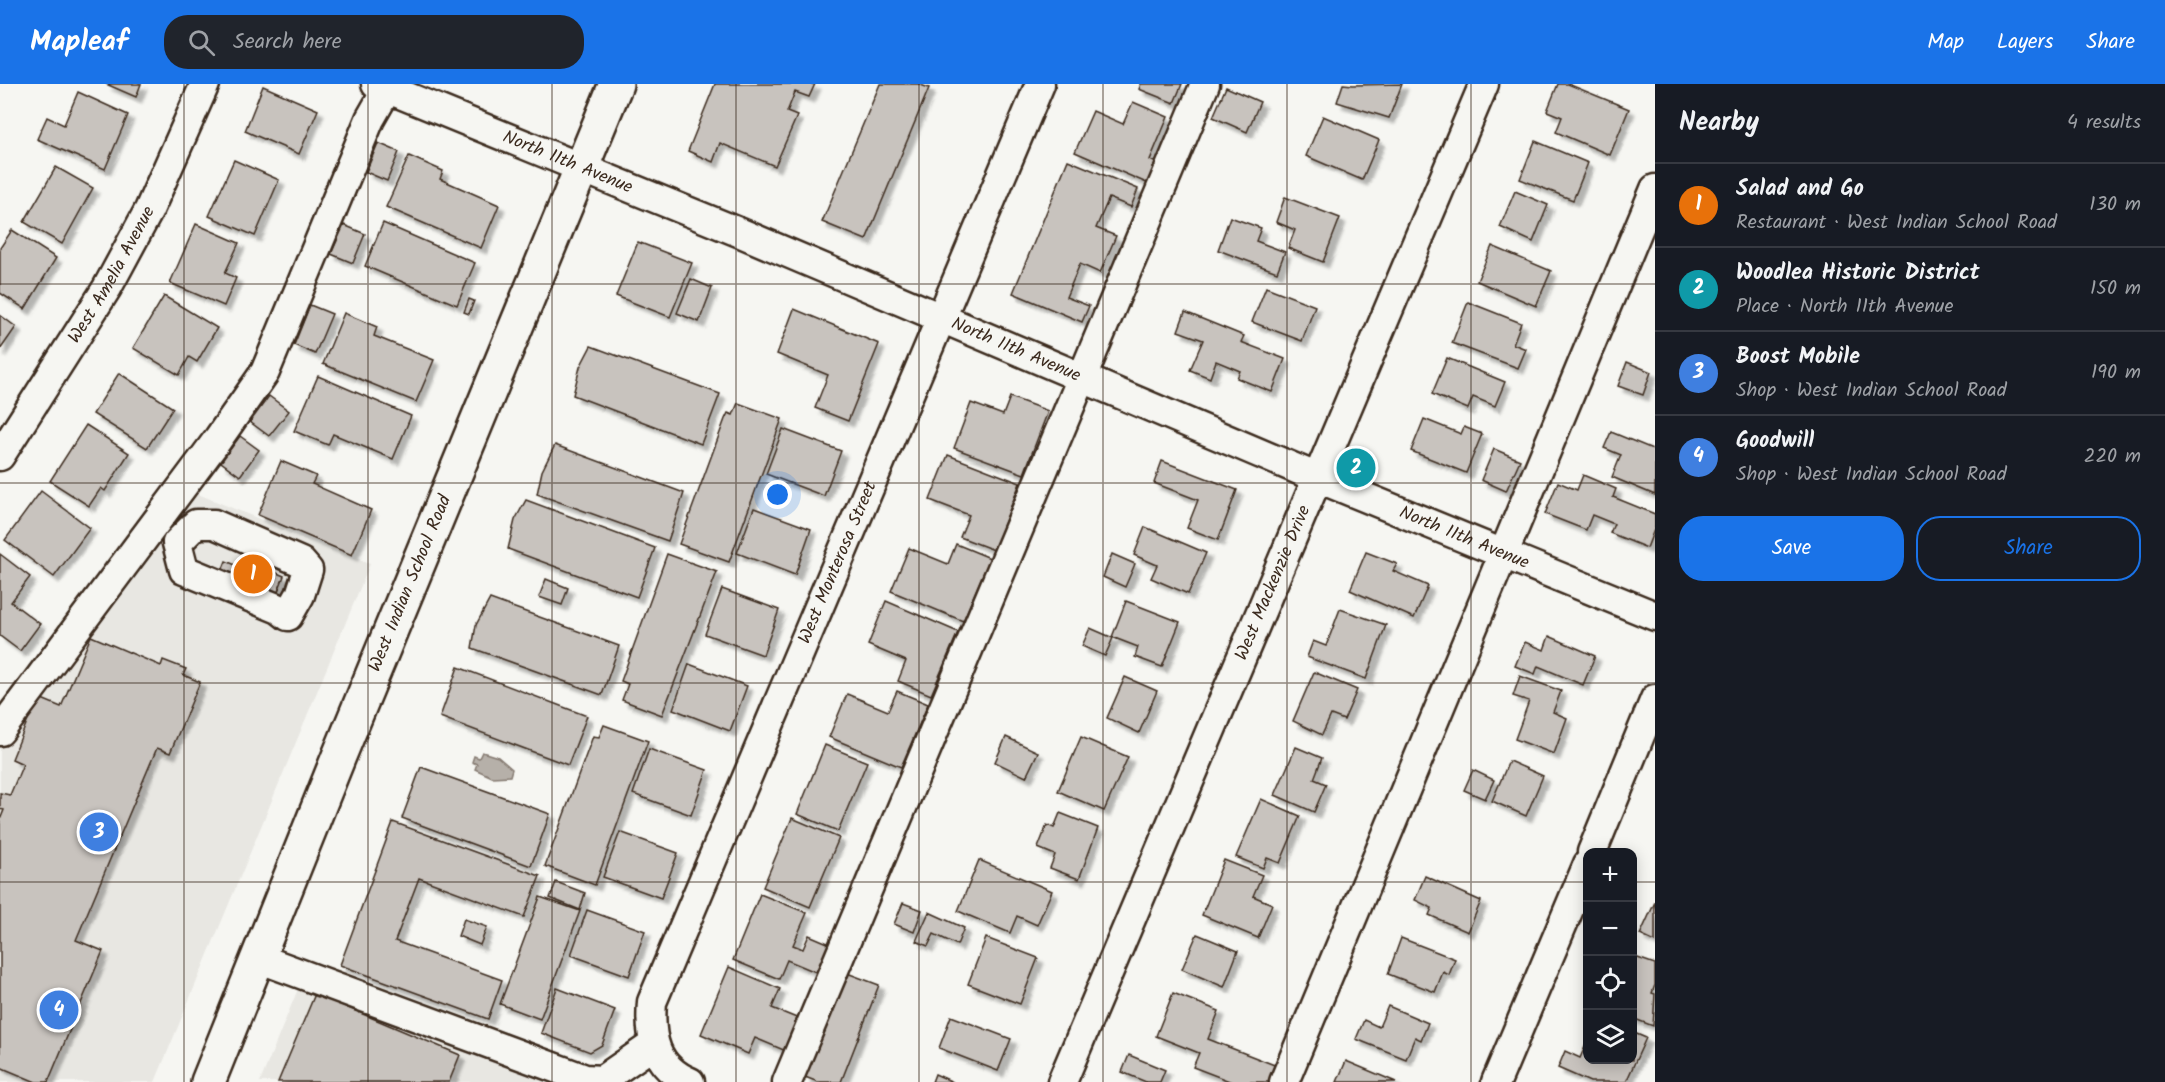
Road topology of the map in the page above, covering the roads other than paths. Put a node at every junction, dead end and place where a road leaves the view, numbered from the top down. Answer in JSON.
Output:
{"nodes":[{"id":1,"x":205,"y":84,"type":"edge"},
{"id":2,"x":616,"y":84,"type":"edge"},
{"id":3,"x":1040,"y":84,"type":"edge"},
{"id":4,"x":1205,"y":84,"type":"edge"},
{"id":5,"x":1484,"y":84,"type":"edge"},
{"id":6,"x":385,"y":86,"type":"edge"},
{"id":7,"x":580,"y":168,"type":"junction"},
{"id":8,"x":1655,"y":189,"type":"edge"},
{"id":9,"x":942,"y":318,"type":"junction"},
{"id":10,"x":1084,"y":376,"type":"junction"},
{"id":11,"x":0,"y":456,"type":"edge"},
{"id":12,"x":1318,"y":478,"type":"junction"},
{"id":13,"x":1505,"y":553,"type":"junction"},
{"id":14,"x":1655,"y":616,"type":"edge"},
{"id":15,"x":1655,"y":699,"type":"edge"},
{"id":16,"x":0,"y":731,"type":"edge"},
{"id":17,"x":1594,"y":848,"type":"edge"},
{"id":18,"x":1583,"y":874,"type":"edge"},
{"id":19,"x":258,"y":958,"type":"junction"},
{"id":20,"x":654,"y":1044,"type":"junction"},
{"id":21,"x":208,"y":1082,"type":"edge"},
{"id":22,"x":690,"y":1082,"type":"edge"},
{"id":23,"x":787,"y":1082,"type":"edge"},
{"id":24,"x":1062,"y":1082,"type":"edge"},
{"id":25,"x":1284,"y":1082,"type":"edge"},
{"id":26,"x":1496,"y":1082,"type":"edge"}],
"edges":[{"from":1,"to":11,"type":"street","name":"West Amelia Avenue"},
{"from":2,"to":7,"type":"main road","name":"West Indian School Road"},
{"from":3,"to":9,"type":"street","name":"West Monterosa Street"},
{"from":4,"to":10,"type":"street"},
{"from":5,"to":12,"type":"street","name":"West Mackenzie Drive"},
{"from":6,"to":7,"type":"street","name":"North 11th Avenue"},
{"from":6,"to":16,"type":"street"},
{"from":7,"to":9,"type":"street","name":"North 11th Avenue"},
{"from":7,"to":19,"type":"main road","name":"West Indian School Road"},
{"from":8,"to":13,"type":"street"},
{"from":9,"to":10,"type":"street","name":"North 11th Avenue"},
{"from":9,"to":20,"type":"street","name":"West Monterosa Street"},
{"from":10,"to":12,"type":"street","name":"North 11th Avenue"},
{"from":10,"to":23,"type":"street"},
{"from":12,"to":13,"type":"street","name":"North 11th Avenue"},
{"from":12,"to":24,"type":"street","name":"West Mackenzie Drive"},
{"from":13,"to":14,"type":"street","name":"North 11th Avenue"},
{"from":13,"to":25,"type":"street"},
{"from":15,"to":17,"type":"street"},
{"from":18,"to":26,"type":"street"},
{"from":19,"to":20,"type":"street"},
{"from":19,"to":21,"type":"main road","name":"West Indian School Road"},
{"from":20,"to":22,"type":"street"}]}
